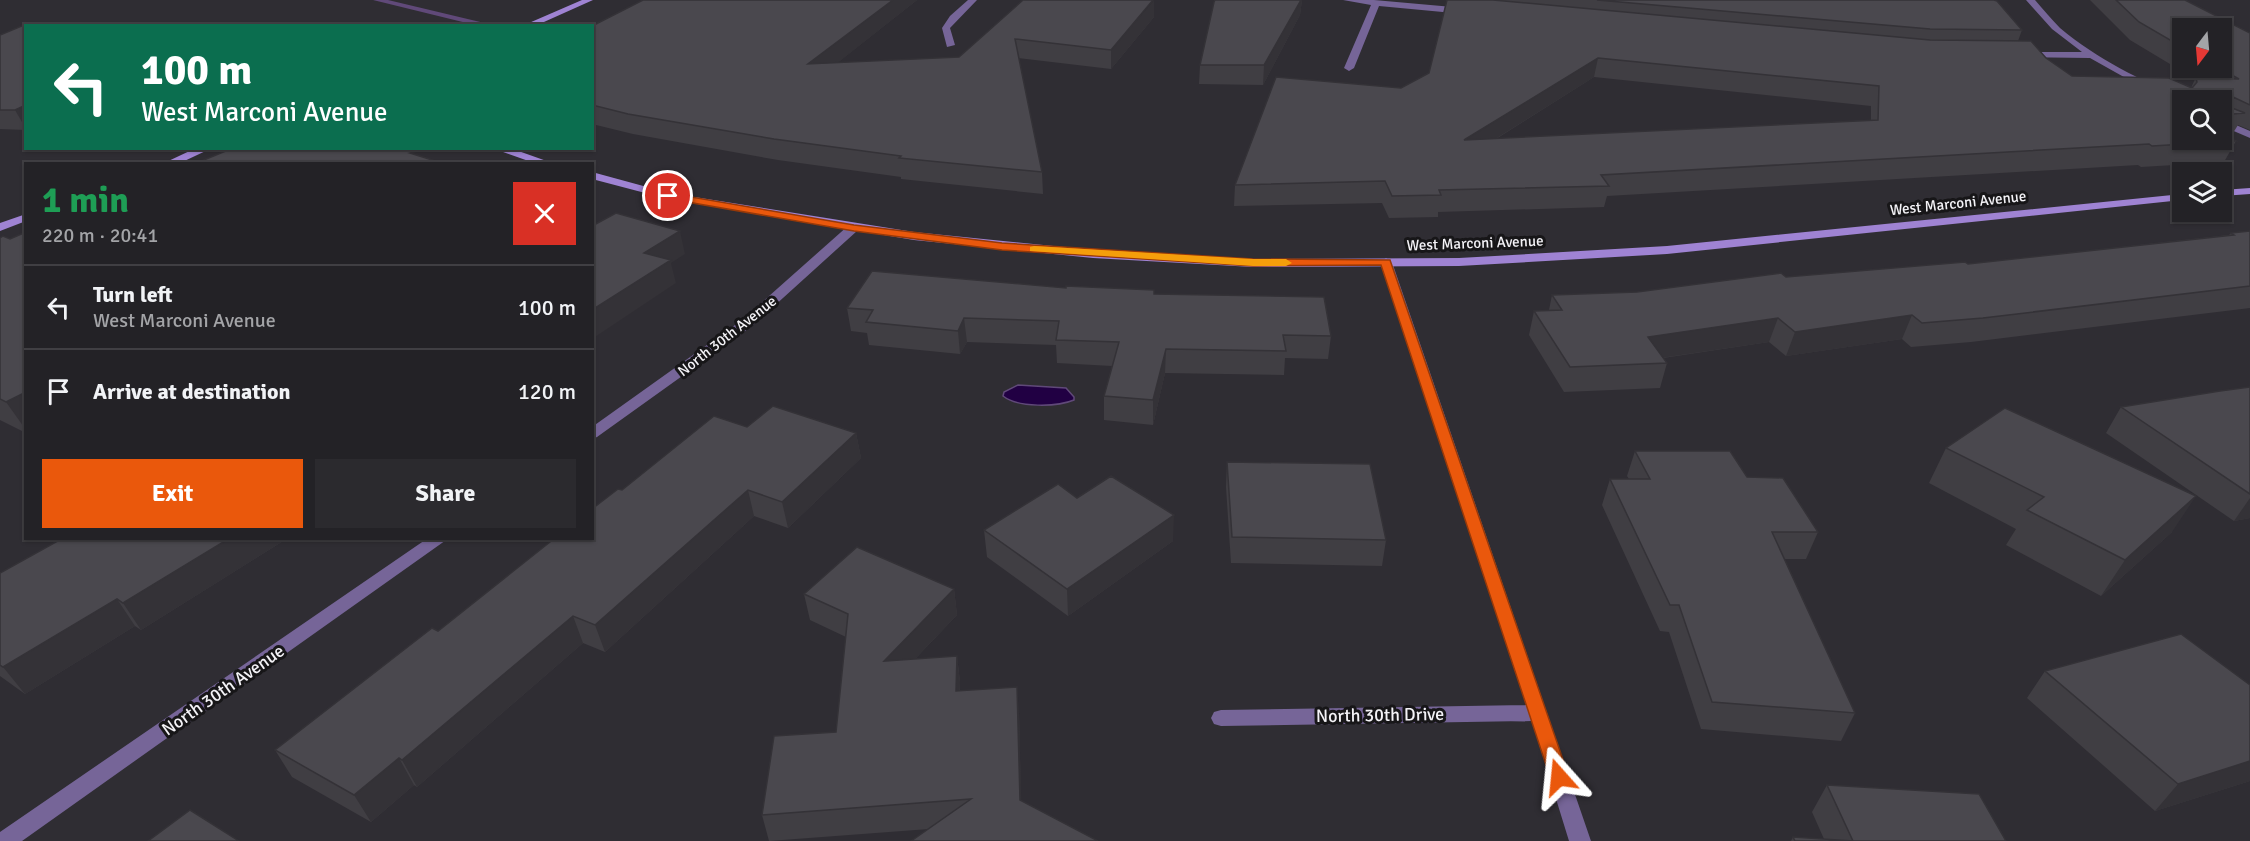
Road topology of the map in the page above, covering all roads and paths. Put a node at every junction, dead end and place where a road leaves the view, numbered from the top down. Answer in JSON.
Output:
{"nodes":[{"id":1,"x":589,"y":0,"type":"edge"},
{"id":2,"x":973,"y":0,"type":"edge"},
{"id":3,"x":1347,"y":0,"type":"edge"},
{"id":4,"x":2031,"y":0,"type":"edge"},
{"id":5,"x":1376,"y":3,"type":"junction"},
{"id":6,"x":1473,"y":11,"type":"edge"},
{"id":7,"x":531,"y":24,"type":"edge"},
{"id":8,"x":950,"y":45,"type":"dead end"},
{"id":9,"x":2013,"y":55,"type":"edge"},
{"id":10,"x":2095,"y":56,"type":"junction"},
{"id":11,"x":1349,"y":68,"type":"dead end"},
{"id":12,"x":2172,"y":98,"type":"edge"},
{"id":13,"x":2232,"y":127,"type":"edge"},
{"id":14,"x":2250,"y":135,"type":"edge"},
{"id":15,"x":202,"y":150,"type":"edge"},
{"id":16,"x":504,"y":150,"type":"edge"},
{"id":17,"x":172,"y":162,"type":"edge"},
{"id":18,"x":543,"y":162,"type":"edge"},
{"id":19,"x":594,"y":176,"type":"edge"},
{"id":20,"x":2250,"y":190,"type":"edge"},
{"id":21,"x":2232,"y":193,"type":"edge"},
{"id":22,"x":2172,"y":198,"type":"edge"},
{"id":23,"x":24,"y":219,"type":"edge"},
{"id":24,"x":0,"y":227,"type":"edge"},
{"id":25,"x":854,"y":228,"type":"junction"},
{"id":26,"x":1386,"y":262,"type":"junction"},
{"id":27,"x":594,"y":433,"type":"edge"},
{"id":28,"x":438,"y":540,"type":"edge"},
{"id":29,"x":1539,"y":713,"type":"junction"},
{"id":30,"x":1221,"y":718,"type":"dead end"},
{"id":31,"x":5,"y":841,"type":"edge"},
{"id":32,"x":1580,"y":841,"type":"edge"}],
"edges":[{"from":1,"to":7,"type":"street"},
{"from":2,"to":8,"type":"street"},
{"from":3,"to":5,"type":"street"},
{"from":4,"to":10,"type":"street"},
{"from":5,"to":6,"type":"street"},
{"from":5,"to":11,"type":"street"},
{"from":9,"to":10,"type":"street"},
{"from":10,"to":12,"type":"street"},
{"from":13,"to":14,"type":"street"},
{"from":15,"to":17,"type":"street"},
{"from":16,"to":18,"type":"street"},
{"from":19,"to":25,"type":"street","name":"West Marconi Avenue"},
{"from":20,"to":21,"type":"street"},
{"from":22,"to":26,"type":"street","name":"West Marconi Avenue"},
{"from":23,"to":24,"type":"street"},
{"from":25,"to":26,"type":"street","name":"West Marconi Avenue"},
{"from":25,"to":27,"type":"street","name":"North 30th Avenue"},
{"from":26,"to":29,"type":"street"},
{"from":28,"to":31,"type":"street","name":"North 30th Avenue"},
{"from":29,"to":30,"type":"street","name":"North 30th Drive"},
{"from":29,"to":32,"type":"street"}]}
